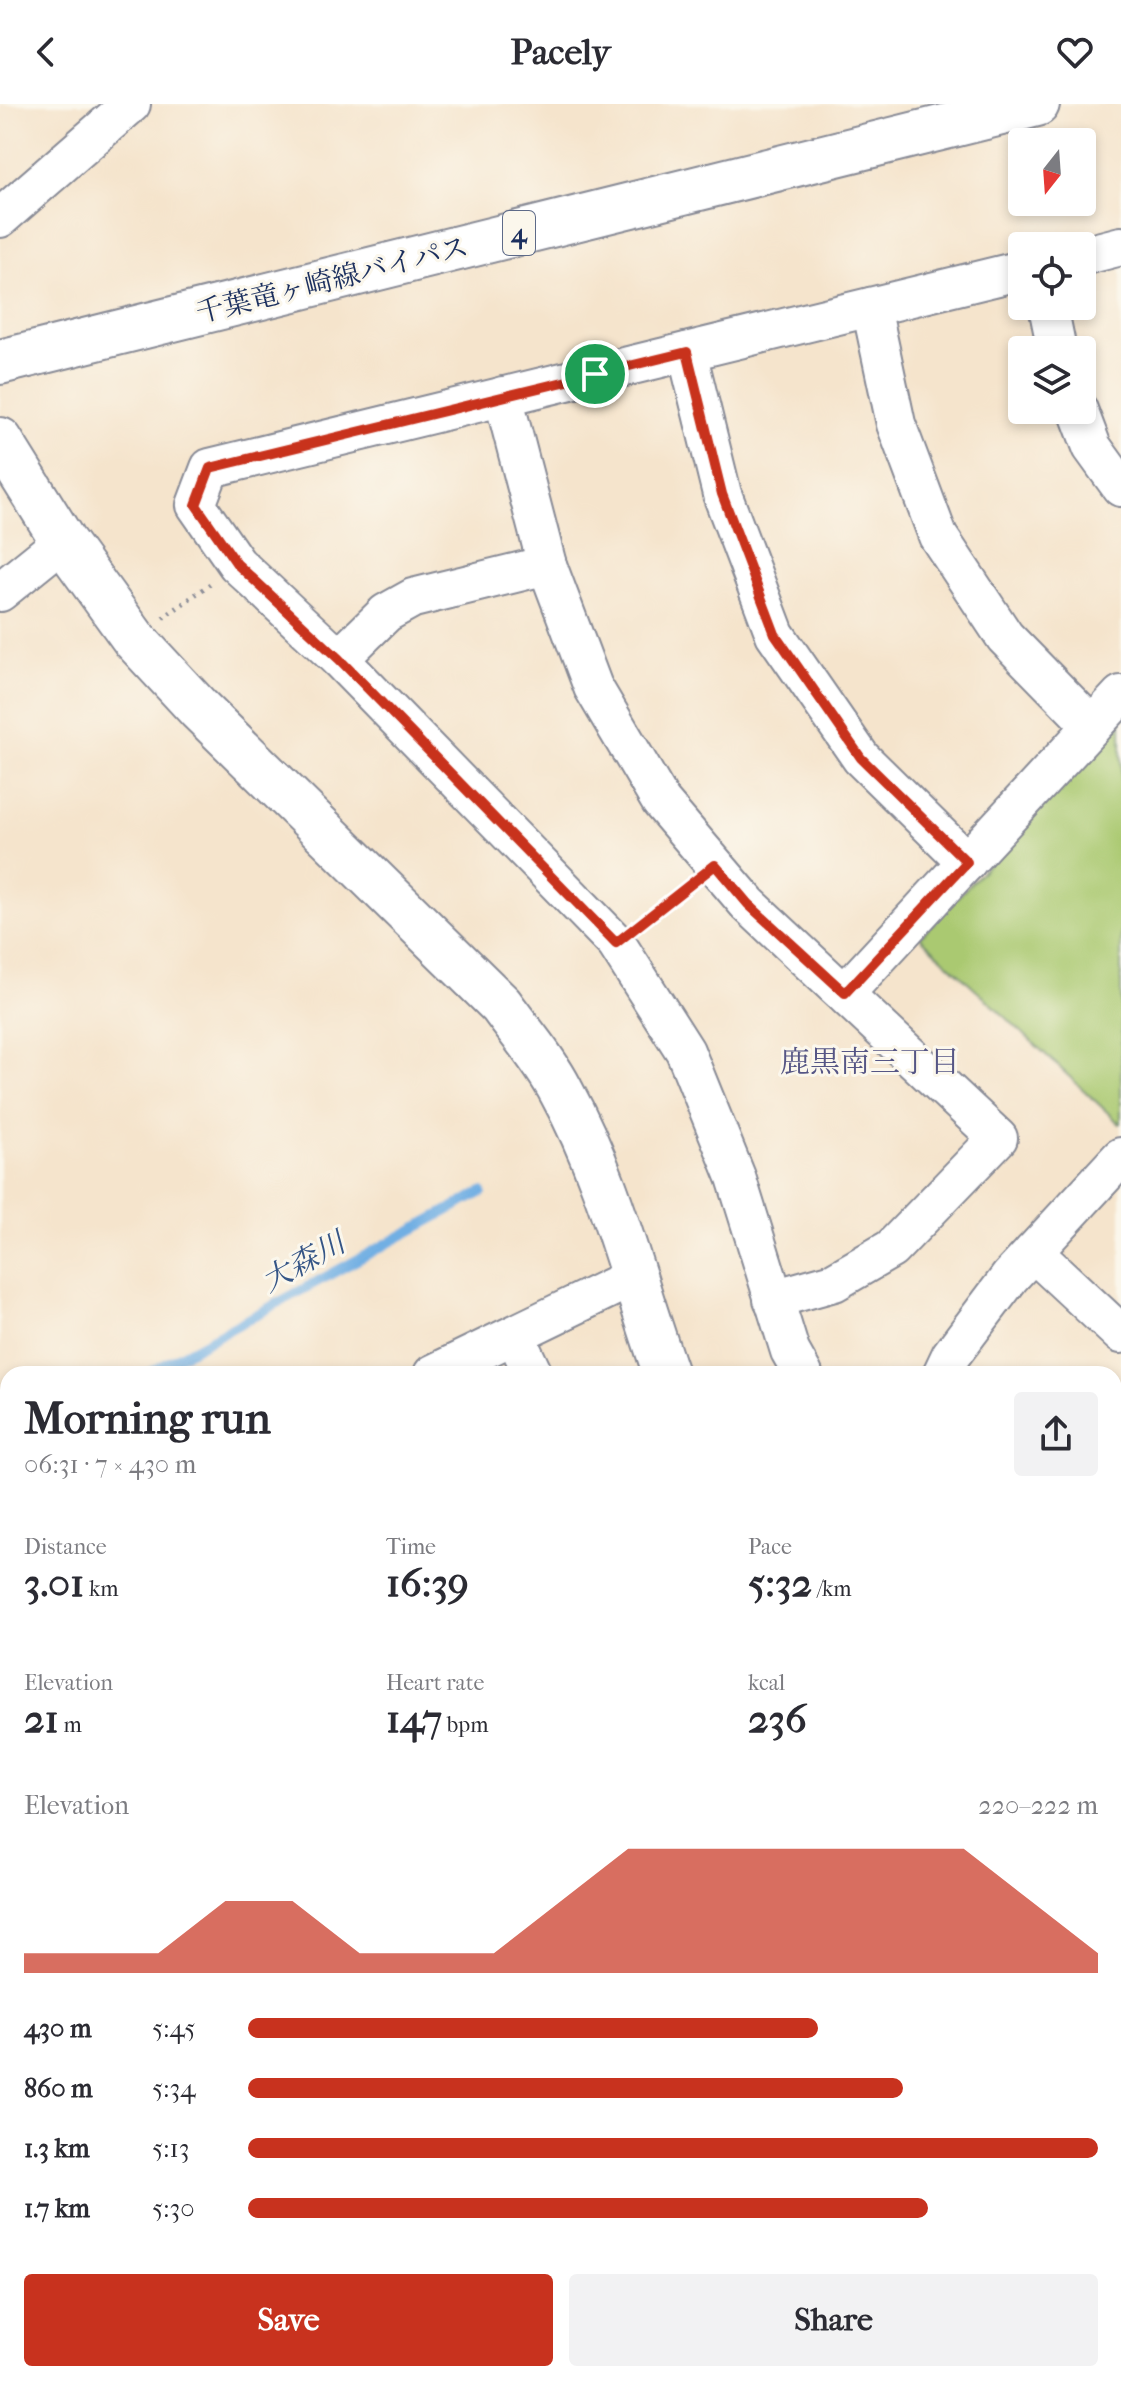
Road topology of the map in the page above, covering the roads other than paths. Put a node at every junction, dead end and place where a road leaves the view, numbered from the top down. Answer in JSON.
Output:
{"nodes":[{"id":1,"x":131,"y":104,"type":"edge"},
{"id":2,"x":1037,"y":104,"type":"edge"},
{"id":3,"x":0,"y":218,"type":"edge"},
{"id":4,"x":1121,"y":246,"type":"edge"},
{"id":5,"x":1096,"y":252,"type":"edge"},
{"id":6,"x":1008,"y":273,"type":"edge"},
{"id":7,"x":871,"y":307,"type":"junction"},
{"id":8,"x":687,"y":352,"type":"junction"},
{"id":9,"x":0,"y":362,"type":"edge"},
{"id":10,"x":503,"y":396,"type":"junction"},
{"id":11,"x":1083,"y":424,"type":"edge"},
{"id":12,"x":0,"y":440,"type":"edge"},
{"id":13,"x":1121,"y":487,"type":"edge"},
{"id":14,"x":63,"y":541,"type":"junction"},
{"id":15,"x":547,"y":565,"type":"junction"},
{"id":16,"x":0,"y":592,"type":"edge"},
{"id":17,"x":339,"y":659,"type":"junction"},
{"id":18,"x":1121,"y":695,"type":"edge"},
{"id":19,"x":1092,"y":726,"type":"junction"},
{"id":20,"x":967,"y":862,"type":"junction"},
{"id":21,"x":845,"y":993,"type":"junction"},
{"id":22,"x":1121,"y":1157,"type":"edge"},
{"id":23,"x":1033,"y":1252,"type":"junction"},
{"id":24,"x":635,"y":1276,"type":"junction"},
{"id":25,"x":773,"y":1299,"type":"junction"},
{"id":26,"x":1121,"y":1334,"type":"edge"},
{"id":27,"x":515,"y":1336,"type":"junction"},
{"id":28,"x":450,"y":1366,"type":"edge"},
{"id":29,"x":529,"y":1366,"type":"edge"},
{"id":30,"x":663,"y":1366,"type":"edge"},
{"id":31,"x":798,"y":1366,"type":"edge"},
{"id":32,"x":946,"y":1366,"type":"edge"}],
"edges":[{"from":1,"to":3,"type":"street"},
{"from":2,"to":9,"type":"street","name":"千葉竜ヶ崎線バイパス","number":"4"},
{"from":4,"to":5,"type":"street"},
{"from":6,"to":7,"type":"street"},
{"from":7,"to":8,"type":"street"},
{"from":7,"to":19,"type":"street"},
{"from":8,"to":10,"type":"street"},
{"from":8,"to":20,"type":"street"},
{"from":10,"to":15,"type":"street"},
{"from":10,"to":17,"type":"street"},
{"from":11,"to":13,"type":"street"},
{"from":12,"to":14,"type":"street"},
{"from":14,"to":16,"type":"street"},
{"from":14,"to":24,"type":"street"},
{"from":15,"to":17,"type":"street"},
{"from":15,"to":21,"type":"street"},
{"from":17,"to":25,"type":"street"},
{"from":18,"to":19,"type":"street"},
{"from":19,"to":20,"type":"street"},
{"from":20,"to":21,"type":"street"},
{"from":21,"to":25,"type":"street"},
{"from":22,"to":23,"type":"street"},
{"from":23,"to":26,"type":"street"},
{"from":23,"to":32,"type":"street"},
{"from":24,"to":27,"type":"street"},
{"from":24,"to":30,"type":"street"},
{"from":25,"to":31,"type":"street"},
{"from":27,"to":28,"type":"street"},
{"from":27,"to":29,"type":"street"}]}
